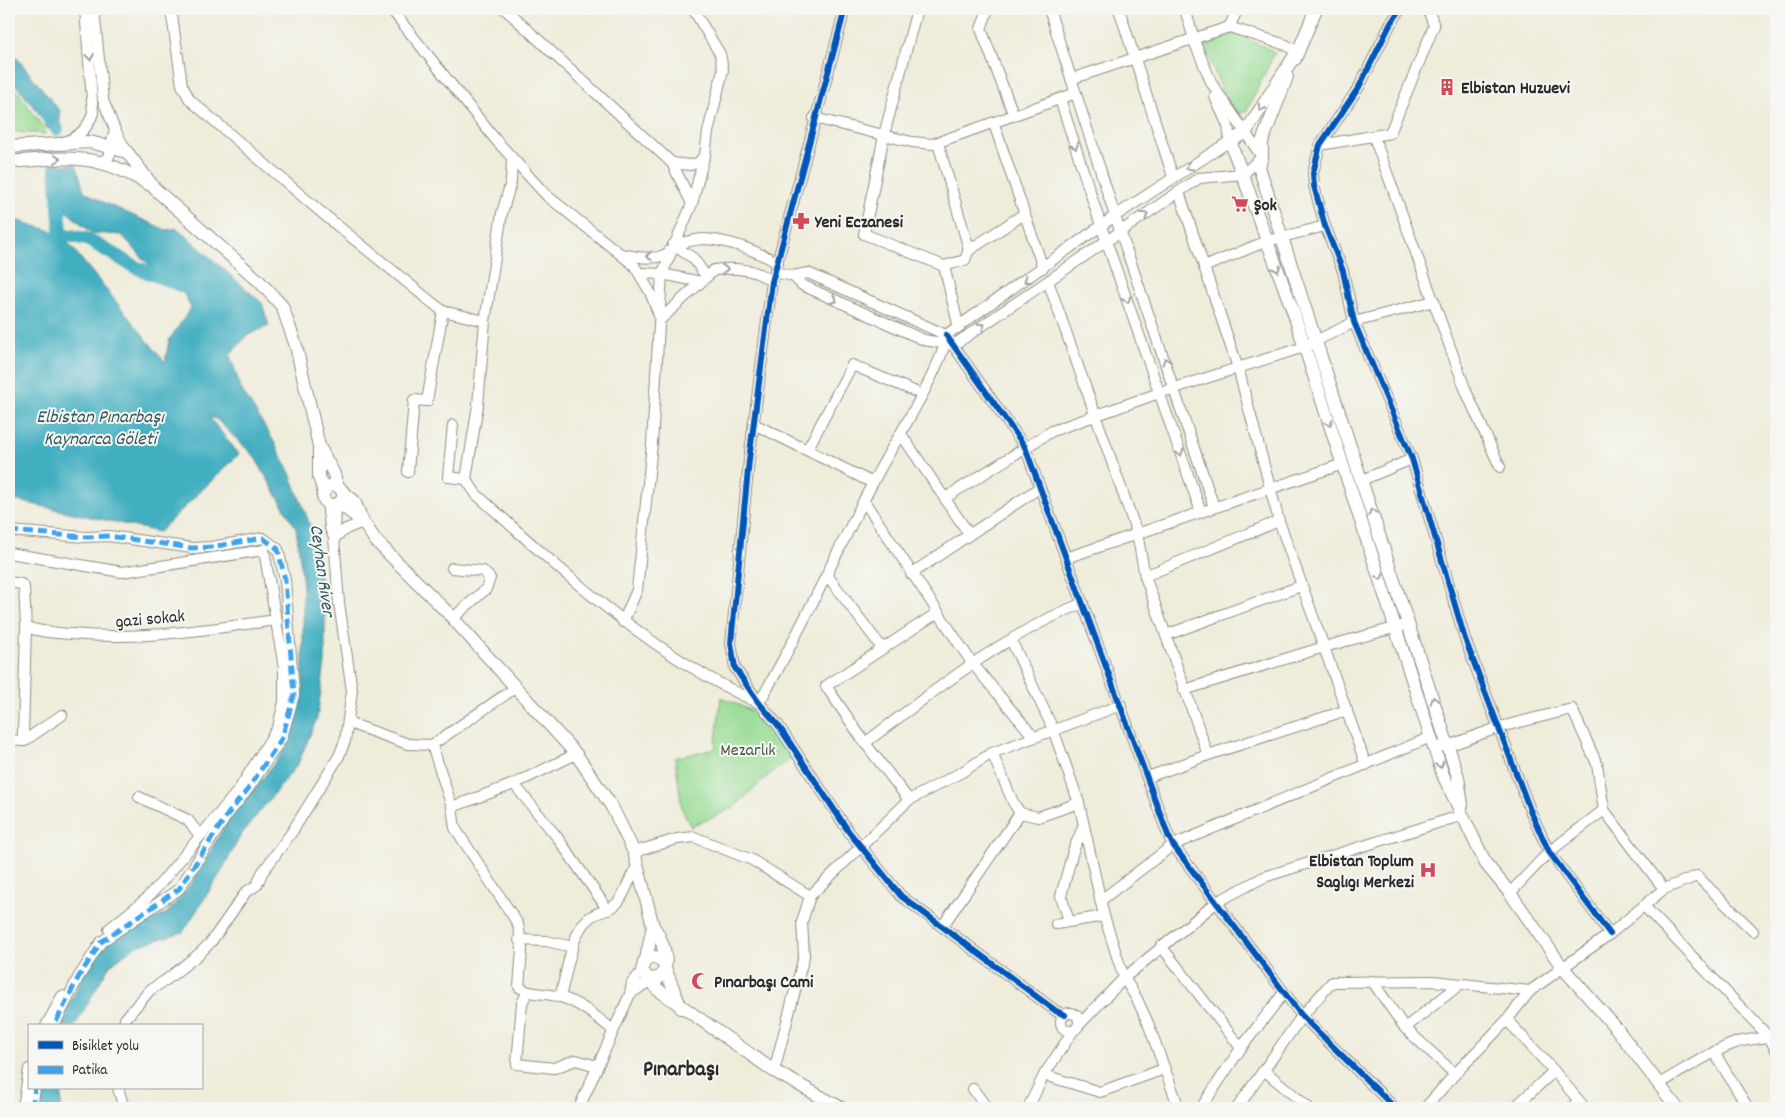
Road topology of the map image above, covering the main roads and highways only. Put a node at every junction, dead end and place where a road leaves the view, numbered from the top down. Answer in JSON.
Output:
{"nodes":[{"id":1,"x":1316,"y":9,"type":"edge"},
{"id":2,"x":1297,"y":52,"type":"junction"},
{"id":3,"x":11,"y":146,"type":"edge"},
{"id":4,"x":9,"y":162,"type":"edge"},
{"id":5,"x":155,"y":189,"type":"junction"},
{"id":6,"x":1310,"y":344,"type":"junction"},
{"id":7,"x":1463,"y":815,"type":"junction"},
{"id":8,"x":653,"y":926,"type":"junction"},
{"id":9,"x":646,"y":959,"type":"junction"},
{"id":10,"x":664,"y":966,"type":"junction"},
{"id":11,"x":647,"y":977,"type":"junction"},
{"id":12,"x":681,"y":1008,"type":"junction"},
{"id":13,"x":837,"y":1107,"type":"edge"},
{"id":14,"x":1677,"y":1108,"type":"edge"}],
"edges":[{"from":1,"to":2,"type":"main road"},
{"from":2,"to":6,"type":"main road"},
{"from":2,"to":6,"type":"main road","one_way":true},
{"from":3,"to":5,"type":"main road"},
{"from":4,"to":5,"type":"main road","one_way":true},
{"from":5,"to":8,"type":"main road"},
{"from":6,"to":7,"type":"main road","one_way":true},
{"from":7,"to":6,"type":"main road","one_way":true},
{"from":7,"to":14,"type":"main road"},
{"from":8,"to":9,"type":"main road"},
{"from":8,"to":10,"type":"main road"},
{"from":9,"to":10,"type":"main road"},
{"from":9,"to":11,"type":"main road"},
{"from":10,"to":11,"type":"main road"},
{"from":10,"to":12,"type":"main road"},
{"from":11,"to":12,"type":"main road"},
{"from":12,"to":13,"type":"main road"}]}
